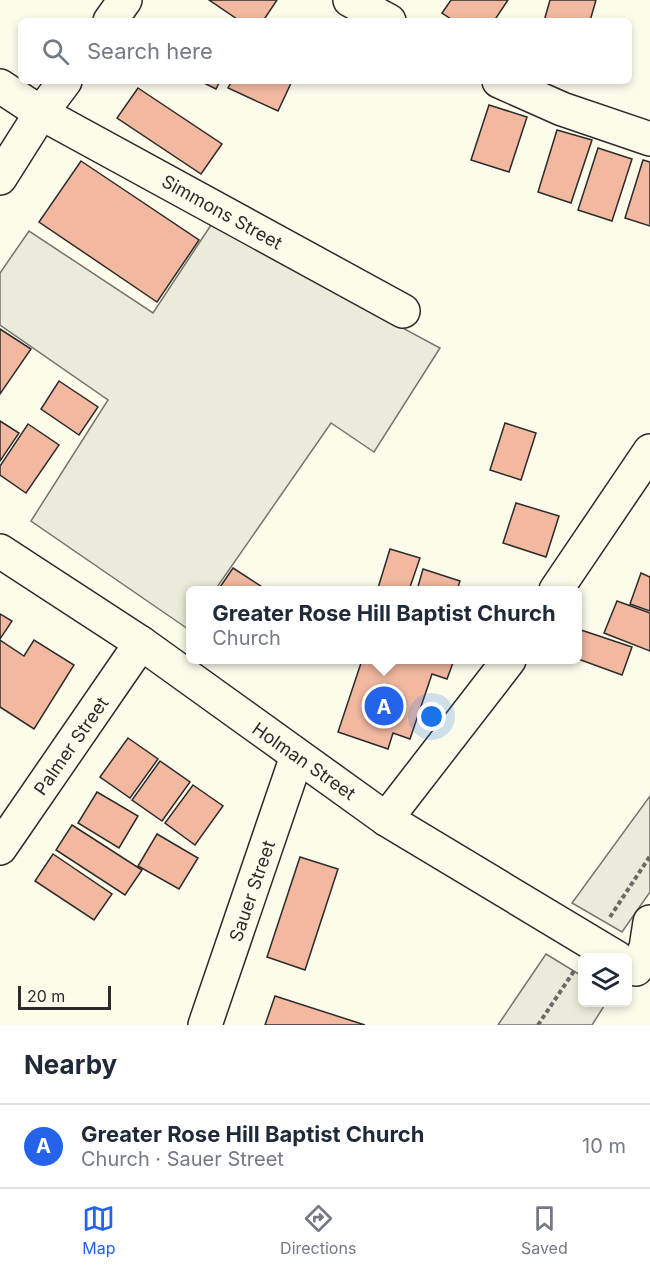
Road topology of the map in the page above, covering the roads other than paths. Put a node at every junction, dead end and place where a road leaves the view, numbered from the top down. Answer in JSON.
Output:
{"nodes":[{"id":1,"x":125,"y":0,"type":"edge"},
{"id":2,"x":350,"y":0,"type":"edge"},
{"id":3,"x":112,"y":18,"type":"edge"},
{"id":4,"x":383,"y":18,"type":"edge"},
{"id":5,"x":63,"y":84,"type":"edge"},
{"id":6,"x":506,"y":84,"type":"edge"},
{"id":7,"x":0,"y":86,"type":"edge"},
{"id":8,"x":41,"y":112,"type":"junction"},
{"id":9,"x":650,"y":139,"type":"edge"},
{"id":10,"x":0,"y":178,"type":"edge"},
{"id":11,"x":403,"y":311,"type":"dead end"},
{"id":12,"x":650,"y":451,"type":"edge"},
{"id":13,"x":0,"y":551,"type":"edge"},
{"id":14,"x":559,"y":586,"type":"edge"},
{"id":15,"x":141,"y":643,"type":"junction"},
{"id":16,"x":506,"y":664,"type":"edge"},
{"id":17,"x":297,"y":756,"type":"junction"},
{"id":18,"x":386,"y":819,"type":"junction"},
{"id":19,"x":0,"y":848,"type":"edge"},
{"id":20,"x":650,"y":922,"type":"edge"},
{"id":21,"x":633,"y":967,"type":"edge"},
{"id":22,"x":205,"y":1025,"type":"edge"}],
"edges":[{"from":1,"to":3,"type":"street"},
{"from":2,"to":4,"type":"street"},
{"from":5,"to":8,"type":"street"},
{"from":6,"to":9,"type":"street"},
{"from":7,"to":8,"type":"street","name":"Simmons Street"},
{"from":8,"to":10,"type":"street"},
{"from":8,"to":11,"type":"street","name":"Simmons Street"},
{"from":12,"to":14,"type":"street"},
{"from":13,"to":15,"type":"street","name":"Holman Street"},
{"from":15,"to":17,"type":"street","name":"Holman Street"},
{"from":15,"to":19,"type":"street","name":"Palmer Street"},
{"from":16,"to":18,"type":"street"},
{"from":17,"to":18,"type":"street","name":"Holman Street"},
{"from":17,"to":22,"type":"street","name":"Sauer Street"},
{"from":18,"to":21,"type":"street","name":"Holman Street"},
{"from":20,"to":21,"type":"street"}]}
